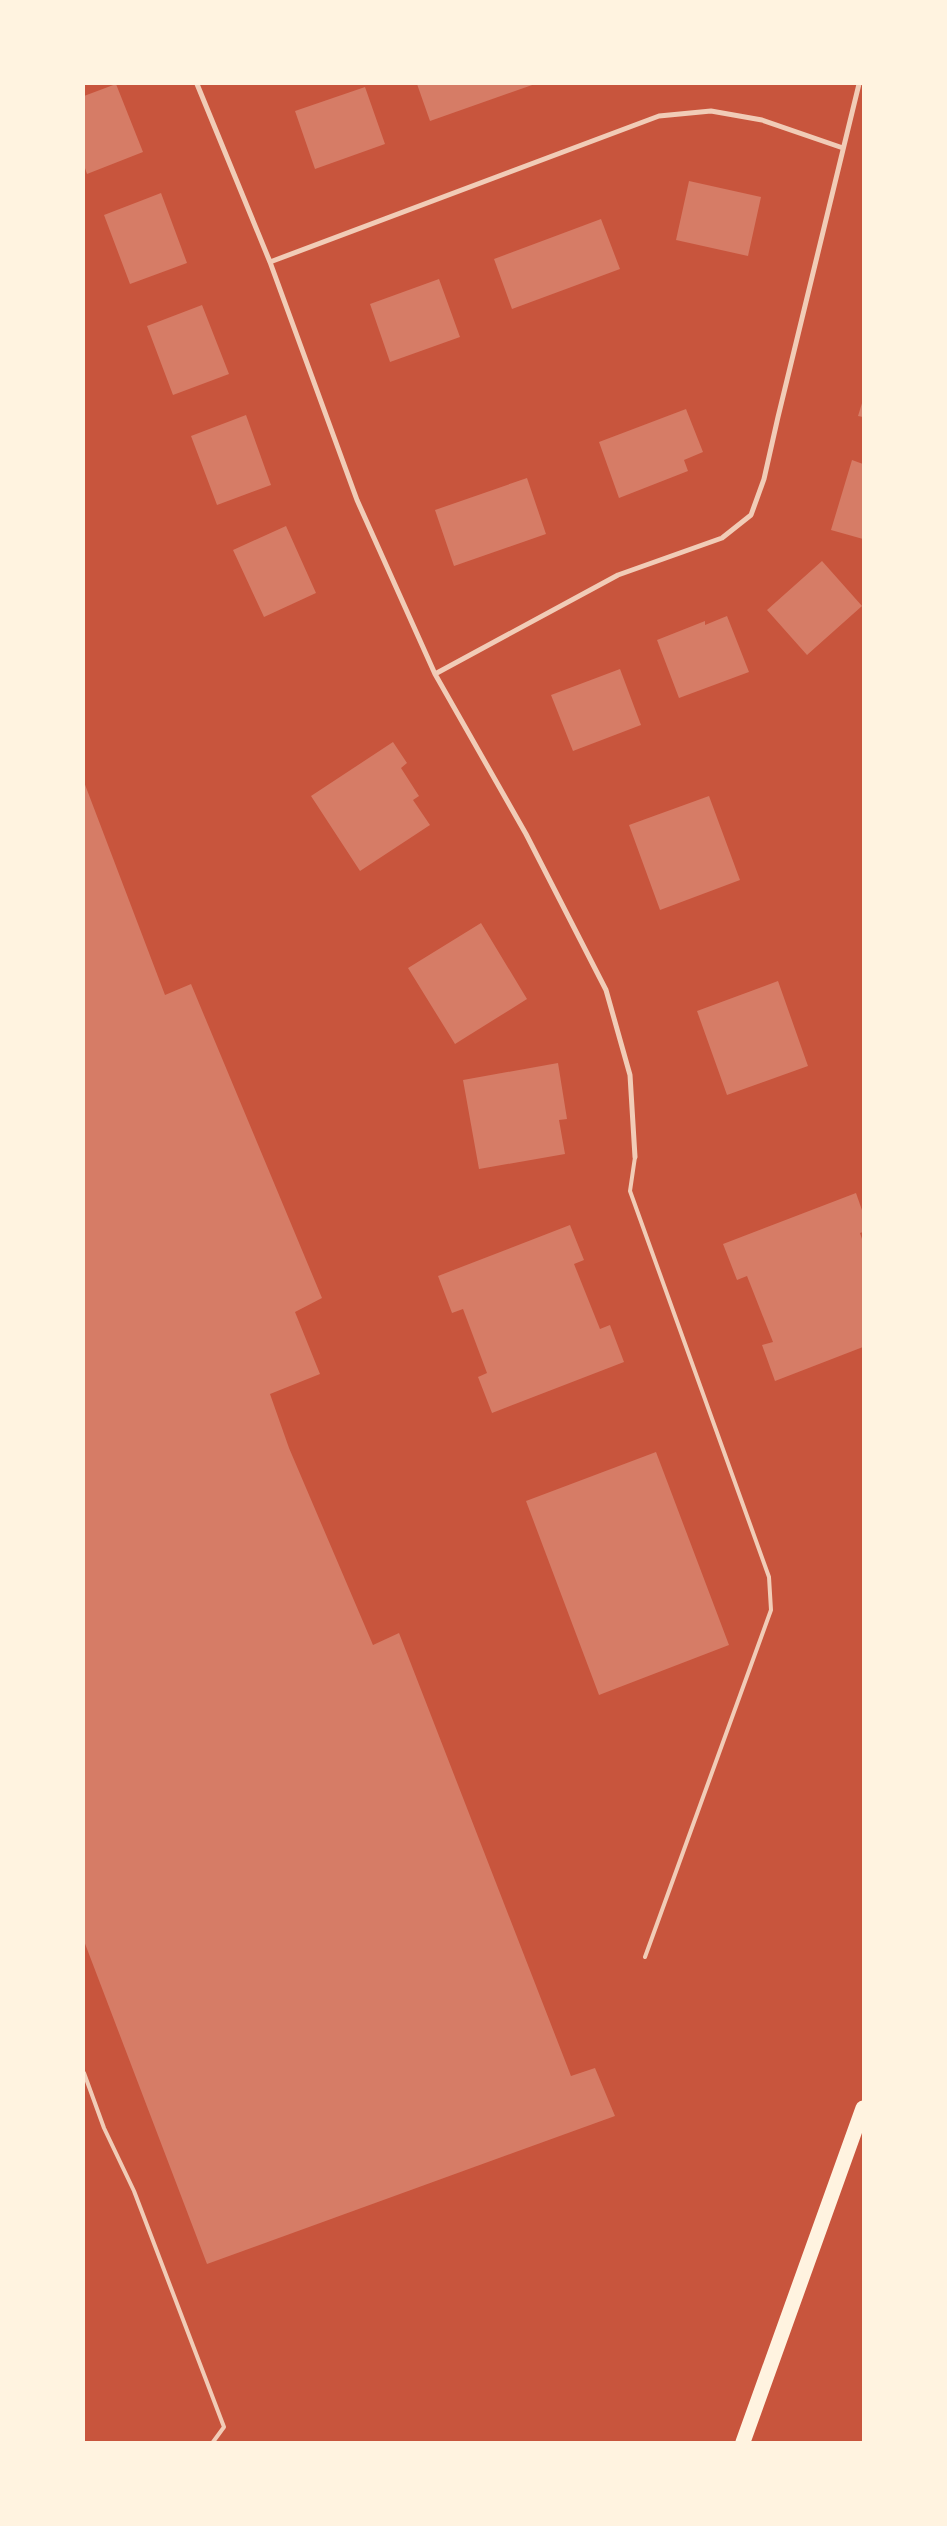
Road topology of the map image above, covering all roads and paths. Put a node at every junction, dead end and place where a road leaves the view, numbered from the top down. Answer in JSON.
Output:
{"nodes":[{"id":1,"x":197,"y":84,"type":"edge"},
{"id":2,"x":859,"y":84,"type":"edge"},
{"id":3,"x":843,"y":148,"type":"junction"},
{"id":4,"x":270,"y":262,"type":"junction"},
{"id":5,"x":435,"y":674,"type":"junction"},
{"id":6,"x":635,"y":1158,"type":"joint"},
{"id":7,"x":645,"y":1957,"type":"dead end"},
{"id":8,"x":84,"y":2073,"type":"edge"},
{"id":9,"x":863,"y":2108,"type":"edge"},
{"id":10,"x":213,"y":2442,"type":"edge"},
{"id":11,"x":742,"y":2442,"type":"edge"}],
"edges":[{"from":1,"to":4,"type":"street"},
{"from":2,"to":3,"type":"street"},
{"from":3,"to":4,"type":"street"},
{"from":3,"to":5,"type":"street"},
{"from":4,"to":5,"type":"street"},
{"from":5,"to":6,"type":"street"},
{"from":6,"to":7,"type":"lane"},
{"from":8,"to":10,"type":"lane"},
{"from":9,"to":11,"type":"highway"}]}
